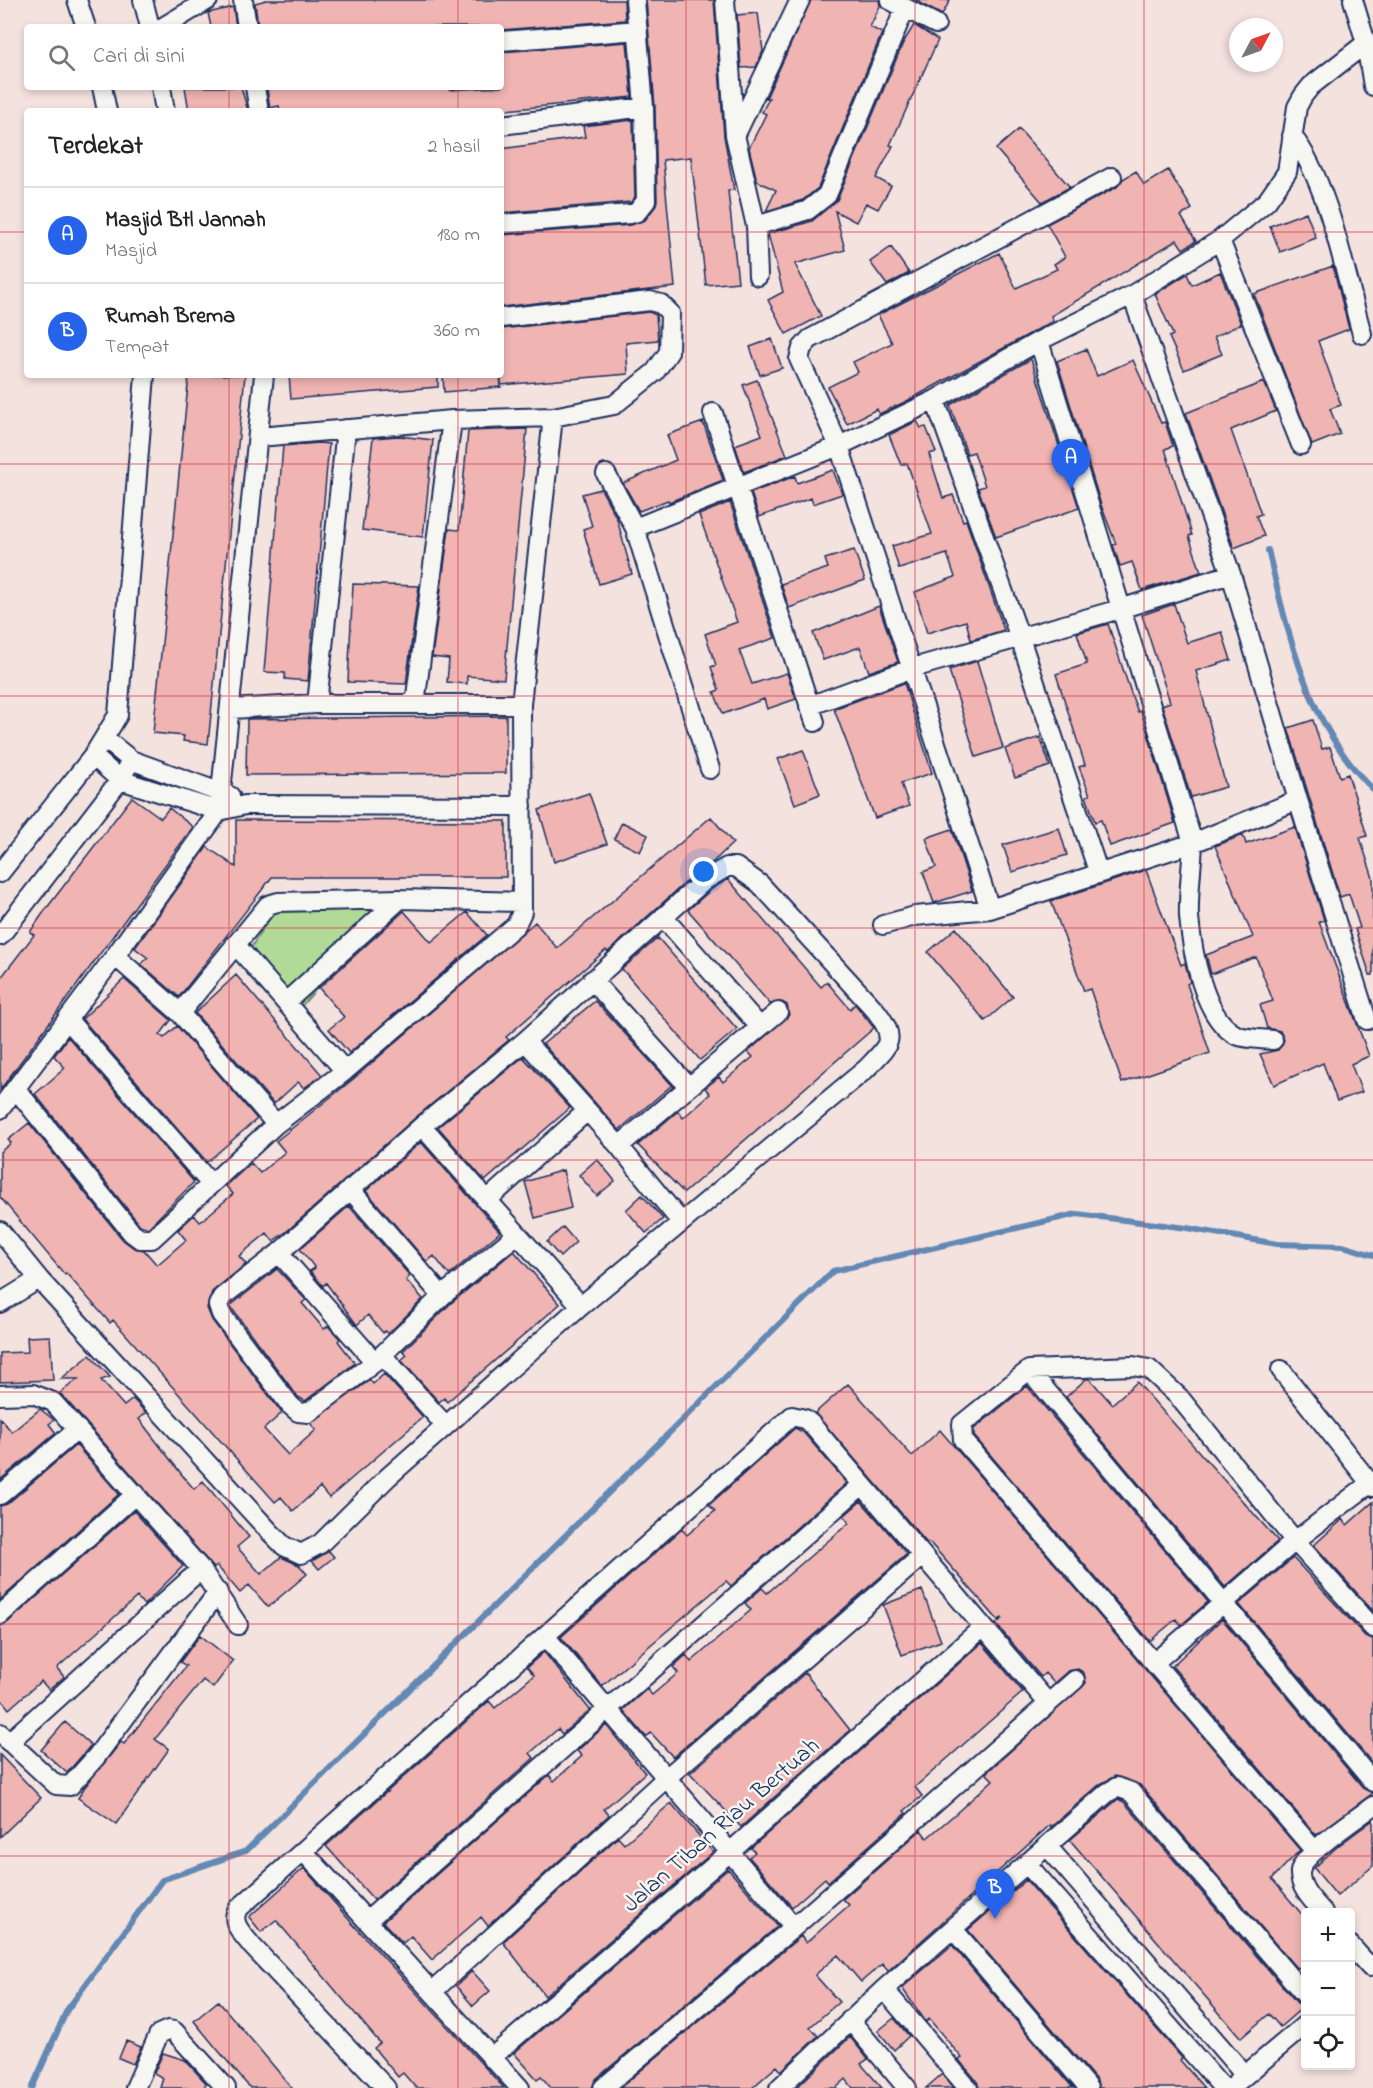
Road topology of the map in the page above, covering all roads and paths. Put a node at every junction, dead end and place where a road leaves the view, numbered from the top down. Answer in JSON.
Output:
{"nodes":[{"id":1,"x":77,"y":0,"type":"edge"},
{"id":2,"x":143,"y":0,"type":"edge"},
{"id":3,"x":208,"y":0,"type":"edge"},
{"id":4,"x":243,"y":0,"type":"edge"},
{"id":5,"x":635,"y":0,"type":"edge"},
{"id":6,"x":725,"y":0,"type":"edge"},
{"id":7,"x":800,"y":0,"type":"edge"},
{"id":8,"x":1353,"y":0,"type":"edge"},
{"id":9,"x":897,"y":4,"type":"edge"},
{"id":10,"x":85,"y":24,"type":"edge"},
{"id":11,"x":149,"y":24,"type":"edge"},
{"id":12,"x":168,"y":24,"type":"edge"},
{"id":13,"x":247,"y":24,"type":"edge"},
{"id":14,"x":936,"y":24,"type":"dead end"},
{"id":15,"x":638,"y":30,"type":"junction"},
{"id":16,"x":504,"y":41,"type":"edge"},
{"id":17,"x":1370,"y":50,"type":"edge"},
{"id":18,"x":1373,"y":86,"type":"edge"},
{"id":19,"x":103,"y":90,"type":"edge"},
{"id":20,"x":162,"y":90,"type":"edge"},
{"id":21,"x":256,"y":90,"type":"edge"},
{"id":22,"x":644,"y":107,"type":"junction"},
{"id":23,"x":106,"y":108,"type":"edge"},
{"id":24,"x":164,"y":108,"type":"edge"},
{"id":25,"x":258,"y":108,"type":"edge"},
{"id":26,"x":504,"y":125,"type":"edge"},
{"id":27,"x":735,"y":135,"type":"junction"},
{"id":28,"x":1292,"y":136,"type":"junction"},
{"id":29,"x":1112,"y":177,"type":"dead end"},
{"id":30,"x":504,"y":224,"type":"edge"},
{"id":31,"x":756,"y":226,"type":"junction"},
{"id":32,"x":1220,"y":240,"type":"junction"},
{"id":33,"x":758,"y":276,"type":"dead end"},
{"id":34,"x":1132,"y":295,"type":"junction"},
{"id":35,"x":504,"y":318,"type":"edge"},
{"id":36,"x":1362,"y":334,"type":"dead end"},
{"id":37,"x":1039,"y":341,"type":"junction"},
{"id":38,"x":145,"y":378,"type":"edge"},
{"id":39,"x":264,"y":378,"type":"edge"},
{"id":40,"x":934,"y":400,"type":"junction"},
{"id":41,"x":713,"y":413,"type":"dead end"},
{"id":42,"x":553,"y":417,"type":"junction"},
{"id":43,"x":452,"y":420,"type":"junction"},
{"id":44,"x":346,"y":429,"type":"junction"},
{"id":45,"x":259,"y":437,"type":"junction"},
{"id":46,"x":1301,"y":445,"type":"dead end"},
{"id":47,"x":839,"y":446,"type":"junction"},
{"id":48,"x":606,"y":474,"type":"dead end"},
{"id":49,"x":738,"y":489,"type":"junction"},
{"id":50,"x":635,"y":528,"type":"junction"},
{"id":51,"x":1232,"y":574,"type":"junction"},
{"id":52,"x":1120,"y":609,"type":"junction"},
{"id":53,"x":1020,"y":638,"type":"junction"},
{"id":54,"x":913,"y":668,"type":"junction"},
{"id":55,"x":318,"y":704,"type":"junction"},
{"id":56,"x":415,"y":704,"type":"junction"},
{"id":57,"x":521,"y":704,"type":"junction"},
{"id":58,"x":231,"y":709,"type":"junction"},
{"id":59,"x":105,"y":739,"type":"junction"},
{"id":60,"x":93,"y":756,"type":"junction"},
{"id":61,"x":131,"y":760,"type":"junction"},
{"id":62,"x":710,"y":769,"type":"dead end"},
{"id":63,"x":120,"y":780,"type":"junction"},
{"id":64,"x":222,"y":791,"type":"junction"},
{"id":65,"x":1298,"y":800,"type":"junction"},
{"id":66,"x":245,"y":805,"type":"junction"},
{"id":67,"x":522,"y":806,"type":"junction"},
{"id":68,"x":219,"y":811,"type":"junction"},
{"id":69,"x":1193,"y":843,"type":"junction"},
{"id":70,"x":0,"y":873,"type":"edge"},
{"id":71,"x":1099,"y":874,"type":"junction"},
{"id":72,"x":400,"y":899,"type":"junction"},
{"id":73,"x":522,"y":902,"type":"junction"},
{"id":74,"x":990,"y":909,"type":"junction"},
{"id":75,"x":663,"y":917,"type":"junction"},
{"id":76,"x":883,"y":924,"type":"dead end"},
{"id":77,"x":0,"y":936,"type":"edge"},
{"id":78,"x":235,"y":944,"type":"junction"},
{"id":79,"x":115,"y":956,"type":"junction"},
{"id":80,"x":592,"y":980,"type":"junction"},
{"id":81,"x":286,"y":1002,"type":"junction"},
{"id":82,"x":778,"y":1012,"type":"dead end"},
{"id":83,"x":180,"y":1013,"type":"junction"},
{"id":84,"x":67,"y":1019,"type":"junction"},
{"id":85,"x":1367,"y":1020,"type":"dead end"},
{"id":86,"x":760,"y":1027,"type":"junction"},
{"id":87,"x":1273,"y":1040,"type":"dead end"},
{"id":88,"x":525,"y":1041,"type":"junction"},
{"id":89,"x":345,"y":1071,"type":"junction"},
{"id":90,"x":688,"y":1086,"type":"junction"},
{"id":91,"x":16,"y":1089,"type":"junction"},
{"id":92,"x":0,"y":1109,"type":"edge"},
{"id":93,"x":586,"y":1112,"type":"junction"},
{"id":94,"x":276,"y":1124,"type":"junction"},
{"id":95,"x":422,"y":1126,"type":"junction"},
{"id":96,"x":619,"y":1146,"type":"junction"},
{"id":97,"x":211,"y":1184,"type":"junction"},
{"id":98,"x":350,"y":1188,"type":"junction"},
{"id":99,"x":486,"y":1201,"type":"junction"},
{"id":100,"x":681,"y":1222,"type":"junction"},
{"id":101,"x":0,"y":1231,"type":"edge"},
{"id":102,"x":516,"y":1236,"type":"junction"},
{"id":103,"x":279,"y":1252,"type":"junction"},
{"id":104,"x":39,"y":1279,"type":"junction"},
{"id":105,"x":442,"y":1296,"type":"junction"},
{"id":106,"x":0,"y":1303,"type":"edge"},
{"id":107,"x":581,"y":1306,"type":"junction"},
{"id":108,"x":378,"y":1358,"type":"junction"},
{"id":109,"x":1029,"y":1370,"type":"junction"},
{"id":110,"x":1281,"y":1370,"type":"dead end"},
{"id":111,"x":0,"y":1395,"type":"edge"},
{"id":112,"x":445,"y":1425,"type":"junction"},
{"id":113,"x":78,"y":1429,"type":"junction"},
{"id":114,"x":1372,"y":1484,"type":"edge"},
{"id":115,"x":862,"y":1485,"type":"junction"},
{"id":116,"x":136,"y":1494,"type":"junction"},
{"id":117,"x":0,"y":1495,"type":"edge"},
{"id":118,"x":1295,"y":1541,"type":"junction"},
{"id":119,"x":922,"y":1556,"type":"junction"},
{"id":120,"x":201,"y":1569,"type":"junction"},
{"id":121,"x":218,"y":1592,"type":"junction"},
{"id":122,"x":1222,"y":1602,"type":"junction"},
{"id":123,"x":0,"y":1616,"type":"edge"},
{"id":124,"x":238,"y":1625,"type":"dead end"},
{"id":125,"x":982,"y":1628,"type":"junction"},
{"id":126,"x":1373,"y":1628,"type":"edge"},
{"id":127,"x":545,"y":1636,"type":"junction"},
{"id":128,"x":1155,"y":1662,"type":"junction"},
{"id":129,"x":1075,"y":1680,"type":"dead end"},
{"id":130,"x":1047,"y":1701,"type":"junction"},
{"id":131,"x":608,"y":1711,"type":"junction"},
{"id":132,"x":5,"y":1737,"type":"edge"},
{"id":133,"x":665,"y":1779,"type":"junction"},
{"id":134,"x":1373,"y":1782,"type":"edge"},
{"id":135,"x":1373,"y":1806,"type":"edge"},
{"id":136,"x":1047,"y":1846,"type":"junction"},
{"id":137,"x":303,"y":1851,"type":"junction"},
{"id":138,"x":1315,"y":1851,"type":"junction"},
{"id":139,"x":730,"y":1852,"type":"junction"},
{"id":140,"x":1027,"y":1864,"type":"junction"},
{"id":141,"x":1320,"y":1908,"type":"edge"},
{"id":142,"x":368,"y":1920,"type":"junction"},
{"id":143,"x":794,"y":1927,"type":"junction"},
{"id":144,"x":953,"y":1929,"type":"junction"},
{"id":145,"x":1355,"y":1950,"type":"edge"},
{"id":146,"x":1373,"y":1964,"type":"edge"},
{"id":147,"x":884,"y":1989,"type":"junction"},
{"id":148,"x":433,"y":1991,"type":"junction"},
{"id":149,"x":1301,"y":1991,"type":"edge"},
{"id":150,"x":850,"y":2020,"type":"junction"},
{"id":151,"x":1301,"y":2027,"type":"edge"},
{"id":152,"x":491,"y":2058,"type":"junction"},
{"id":153,"x":1244,"y":2074,"type":"junction"},
{"id":154,"x":135,"y":2088,"type":"edge"},
{"id":155,"x":226,"y":2088,"type":"edge"},
{"id":156,"x":386,"y":2088,"type":"edge"},
{"id":157,"x":520,"y":2088,"type":"edge"},
{"id":158,"x":603,"y":2088,"type":"edge"},
{"id":159,"x":779,"y":2088,"type":"edge"},
{"id":160,"x":907,"y":2088,"type":"edge"},
{"id":161,"x":968,"y":2088,"type":"edge"},
{"id":162,"x":1088,"y":2088,"type":"edge"},
{"id":163,"x":1223,"y":2088,"type":"edge"},
{"id":164,"x":1230,"y":2088,"type":"edge"}],
"edges":[{"from":1,"to":10,"type":"street"},
{"from":2,"to":11,"type":"street"},
{"from":3,"to":12,"type":"street"},
{"from":4,"to":13,"type":"street"},
{"from":5,"to":15,"type":"street"},
{"from":6,"to":27,"type":"street"},
{"from":7,"to":27,"type":"street"},
{"from":8,"to":17,"type":"street"},
{"from":9,"to":14,"type":"street"},
{"from":9,"to":31,"type":"street"},
{"from":15,"to":16,"type":"street"},
{"from":15,"to":22,"type":"street"},
{"from":17,"to":18,"type":"street"},
{"from":17,"to":28,"type":"street"},
{"from":19,"to":23,"type":"street"},
{"from":20,"to":24,"type":"street"},
{"from":21,"to":25,"type":"street"},
{"from":22,"to":26,"type":"street"},
{"from":22,"to":30,"type":"street"},
{"from":27,"to":31,"type":"street"},
{"from":28,"to":32,"type":"street"},
{"from":28,"to":36,"type":"street"},
{"from":29,"to":47,"type":"street"},
{"from":31,"to":33,"type":"street"},
{"from":32,"to":34,"type":"street"},
{"from":32,"to":46,"type":"street"},
{"from":34,"to":37,"type":"street"},
{"from":34,"to":51,"type":"street"},
{"from":35,"to":42,"type":"street"},
{"from":37,"to":40,"type":"street"},
{"from":37,"to":52,"type":"street"},
{"from":38,"to":59,"type":"street"},
{"from":39,"to":45,"type":"street"},
{"from":40,"to":47,"type":"street"},
{"from":40,"to":53,"type":"street"},
{"from":41,"to":49,"type":"street"},
{"from":42,"to":43,"type":"street"},
{"from":42,"to":57,"type":"street"},
{"from":43,"to":44,"type":"street"},
{"from":43,"to":56,"type":"street"},
{"from":44,"to":45,"type":"street"},
{"from":44,"to":55,"type":"street"},
{"from":45,"to":58,"type":"street"},
{"from":47,"to":49,"type":"street"},
{"from":47,"to":54,"type":"street"},
{"from":48,"to":50,"type":"street"},
{"from":49,"to":50,"type":"street"},
{"from":49,"to":54,"type":"street"},
{"from":50,"to":62,"type":"street"},
{"from":51,"to":52,"type":"street"},
{"from":51,"to":65,"type":"street"},
{"from":52,"to":53,"type":"street"},
{"from":52,"to":69,"type":"street"},
{"from":53,"to":54,"type":"street"},
{"from":53,"to":71,"type":"street"},
{"from":54,"to":74,"type":"street"},
{"from":55,"to":56,"type":"street"},
{"from":55,"to":58,"type":"street"},
{"from":56,"to":57,"type":"street"},
{"from":57,"to":67,"type":"street"},
{"from":58,"to":64,"type":"street"},
{"from":59,"to":60,"type":"street"},
{"from":59,"to":61,"type":"street"},
{"from":60,"to":63,"type":"street"},
{"from":60,"to":70,"type":"street"},
{"from":61,"to":63,"type":"street"},
{"from":61,"to":64,"type":"street"},
{"from":63,"to":68,"type":"street"},
{"from":63,"to":77,"type":"street"},
{"from":64,"to":66,"type":"street"},
{"from":64,"to":68,"type":"street"},
{"from":65,"to":69,"type":"street"},
{"from":65,"to":85,"type":"street"},
{"from":66,"to":67,"type":"street"},
{"from":66,"to":68,"type":"street"},
{"from":67,"to":73,"type":"street"},
{"from":68,"to":79,"type":"street"},
{"from":69,"to":71,"type":"street"},
{"from":69,"to":87,"type":"street"},
{"from":71,"to":74,"type":"street"},
{"from":72,"to":73,"type":"street"},
{"from":72,"to":78,"type":"street"},
{"from":72,"to":81,"type":"street"},
{"from":73,"to":89,"type":"street"},
{"from":74,"to":76,"type":"street"},
{"from":75,"to":80,"type":"street"},
{"from":75,"to":86,"type":"street"},
{"from":75,"to":100,"type":"street"},
{"from":78,"to":81,"type":"street"},
{"from":78,"to":83,"type":"street"},
{"from":79,"to":83,"type":"street"},
{"from":79,"to":84,"type":"street"},
{"from":80,"to":88,"type":"street"},
{"from":80,"to":90,"type":"street"},
{"from":81,"to":89,"type":"street"},
{"from":82,"to":86,"type":"street"},
{"from":83,"to":94,"type":"street"},
{"from":84,"to":91,"type":"street"},
{"from":84,"to":97,"type":"street"},
{"from":86,"to":90,"type":"street"},
{"from":88,"to":93,"type":"street"},
{"from":88,"to":95,"type":"street"},
{"from":89,"to":94,"type":"street"},
{"from":90,"to":96,"type":"street"},
{"from":91,"to":92,"type":"street"},
{"from":91,"to":97,"type":"street"},
{"from":93,"to":96,"type":"street"},
{"from":93,"to":99,"type":"street"},
{"from":94,"to":97,"type":"street"},
{"from":95,"to":98,"type":"street"},
{"from":95,"to":99,"type":"street"},
{"from":96,"to":100,"type":"street"},
{"from":98,"to":103,"type":"street"},
{"from":98,"to":105,"type":"street"},
{"from":99,"to":102,"type":"street"},
{"from":100,"to":107,"type":"street"},
{"from":101,"to":104,"type":"street"},
{"from":102,"to":105,"type":"street"},
{"from":102,"to":107,"type":"street"},
{"from":103,"to":108,"type":"street"},
{"from":103,"to":108,"type":"street"},
{"from":104,"to":106,"type":"street"},
{"from":104,"to":112,"type":"street"},
{"from":105,"to":108,"type":"street"},
{"from":107,"to":112,"type":"street"},
{"from":108,"to":112,"type":"street"},
{"from":109,"to":118,"type":"street"},
{"from":109,"to":122,"type":"street"},
{"from":109,"to":128,"type":"street"},
{"from":110,"to":114,"type":"street"},
{"from":111,"to":113,"type":"street"},
{"from":113,"to":116,"type":"street"},
{"from":113,"to":117,"type":"street"},
{"from":114,"to":118,"type":"street"},
{"from":115,"to":119,"type":"street"},
{"from":115,"to":127,"type":"street"},
{"from":115,"to":131,"type":"street"},
{"from":116,"to":120,"type":"street"},
{"from":116,"to":123,"type":"street"},
{"from":118,"to":122,"type":"street"},
{"from":118,"to":126,"type":"street"},
{"from":119,"to":125,"type":"street"},
{"from":119,"to":133,"type":"street"},
{"from":120,"to":121,"type":"street"},
{"from":120,"to":132,"type":"street"},
{"from":121,"to":124,"type":"street"},
{"from":121,"to":132,"type":"street"},
{"from":122,"to":128,"type":"street"},
{"from":122,"to":134,"type":"street"},
{"from":125,"to":130,"type":"street"},
{"from":125,"to":139,"type":"street","name":"Jalan Tiban Riau Bertuah"},
{"from":127,"to":131,"type":"street"},
{"from":127,"to":137,"type":"street"},
{"from":128,"to":138,"type":"street"},
{"from":129,"to":130,"type":"street"},
{"from":130,"to":143,"type":"street"},
{"from":131,"to":133,"type":"street"},
{"from":131,"to":142,"type":"street"},
{"from":133,"to":139,"type":"street"},
{"from":133,"to":148,"type":"street"},
{"from":135,"to":138,"type":"street"},
{"from":136,"to":140,"type":"street"},
{"from":136,"to":149,"type":"street"},
{"from":136,"to":153,"type":"street"},
{"from":137,"to":142,"type":"street"},
{"from":137,"to":156,"type":"street"},
{"from":138,"to":141,"type":"street"},
{"from":139,"to":143,"type":"street"},
{"from":139,"to":152,"type":"street","name":"Jalan Tiban Riau Bertuah"},
{"from":140,"to":144,"type":"street"},
{"from":140,"to":163,"type":"street"},
{"from":142,"to":148,"type":"street"},
{"from":143,"to":158,"type":"street"},
{"from":144,"to":147,"type":"street"},
{"from":144,"to":162,"type":"street"},
{"from":145,"to":146,"type":"street"},
{"from":147,"to":150,"type":"street"},
{"from":147,"to":161,"type":"street"},
{"from":148,"to":152,"type":"street"},
{"from":150,"to":159,"type":"street"},
{"from":150,"to":160,"type":"street"},
{"from":151,"to":153,"type":"street"},
{"from":152,"to":157,"type":"street"},
{"from":153,"to":164,"type":"street"},
{"from":154,"to":155,"type":"street"}]}
